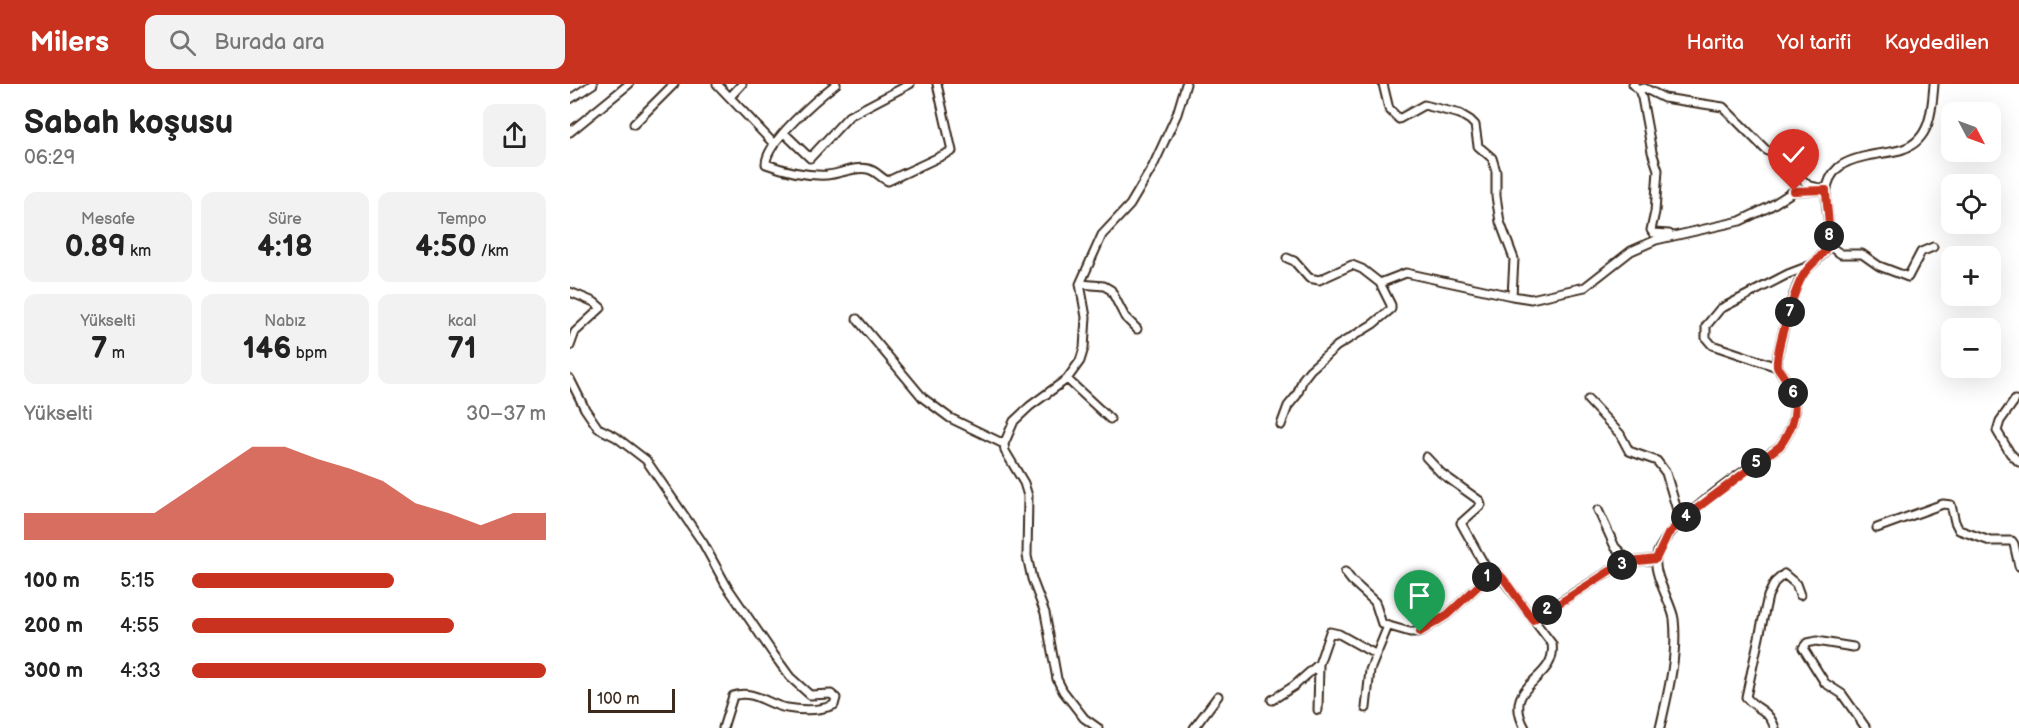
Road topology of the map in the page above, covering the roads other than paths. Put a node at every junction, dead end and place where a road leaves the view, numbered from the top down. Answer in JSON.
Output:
{"nodes":[{"id":1,"x":593,"y":84,"type":"edge"},
{"id":2,"x":629,"y":84,"type":"edge"},
{"id":3,"x":674,"y":84,"type":"edge"},
{"id":4,"x":717,"y":84,"type":"edge"},
{"id":5,"x":742,"y":84,"type":"edge"},
{"id":6,"x":836,"y":84,"type":"edge"},
{"id":7,"x":910,"y":84,"type":"edge"},
{"id":8,"x":938,"y":84,"type":"edge"},
{"id":9,"x":1186,"y":84,"type":"edge"},
{"id":10,"x":1383,"y":84,"type":"edge"},
{"id":11,"x":1633,"y":84,"type":"edge"},
{"id":12,"x":1934,"y":84,"type":"edge"},
{"id":13,"x":1639,"y":90,"type":"junction"},
{"id":14,"x":730,"y":97,"type":"junction"},
{"id":15,"x":570,"y":99,"type":"edge"},
{"id":16,"x":634,"y":124,"type":"dead end"},
{"id":17,"x":570,"y":132,"type":"edge"},
{"id":18,"x":784,"y":133,"type":"junction"},
{"id":19,"x":774,"y":144,"type":"junction"},
{"id":20,"x":1826,"y":190,"type":"junction"},
{"id":21,"x":1674,"y":235,"type":"junction"},
{"id":22,"x":1933,"y":247,"type":"dead end"},
{"id":23,"x":1827,"y":248,"type":"junction"},
{"id":24,"x":1287,"y":258,"type":"dead end"},
{"id":25,"x":1809,"y":266,"type":"junction"},
{"id":26,"x":1380,"y":283,"type":"junction"},
{"id":27,"x":1080,"y":284,"type":"junction"},
{"id":28,"x":570,"y":292,"type":"edge"},
{"id":29,"x":1512,"y":296,"type":"junction"},
{"id":30,"x":857,"y":319,"type":"dead end"},
{"id":31,"x":1137,"y":328,"type":"dead end"},
{"id":32,"x":570,"y":346,"type":"edge"},
{"id":33,"x":1777,"y":367,"type":"junction"},
{"id":34,"x":570,"y":379,"type":"edge"},
{"id":35,"x":1067,"y":379,"type":"junction"},
{"id":36,"x":1588,"y":400,"type":"dead end"},
{"id":37,"x":2015,"y":400,"type":"dead end"},
{"id":38,"x":1110,"y":419,"type":"dead end"},
{"id":39,"x":1281,"y":425,"type":"dead end"},
{"id":40,"x":1004,"y":444,"type":"junction"},
{"id":41,"x":1426,"y":457,"type":"dead end"},
{"id":42,"x":2019,"y":462,"type":"edge"},
{"id":43,"x":1598,"y":510,"type":"dead end"},
{"id":44,"x":1688,"y":515,"type":"junction"},
{"id":45,"x":1877,"y":528,"type":"dead end"},
{"id":46,"x":1656,"y":559,"type":"junction"},
{"id":47,"x":1630,"y":562,"type":"junction"},
{"id":48,"x":2019,"y":566,"type":"edge"},
{"id":49,"x":1345,"y":572,"type":"dead end"},
{"id":50,"x":1490,"y":575,"type":"junction"},
{"id":51,"x":1800,"y":595,"type":"dead end"},
{"id":52,"x":1533,"y":620,"type":"junction"},
{"id":53,"x":1388,"y":626,"type":"junction"},
{"id":54,"x":1853,"y":647,"type":"dead end"},
{"id":55,"x":1375,"y":654,"type":"junction"},
{"id":56,"x":1318,"y":664,"type":"junction"},
{"id":57,"x":1218,"y":696,"type":"dead end"},
{"id":58,"x":1272,"y":700,"type":"dead end"},
{"id":59,"x":1366,"y":708,"type":"dead end"},
{"id":60,"x":1318,"y":710,"type":"dead end"},
{"id":61,"x":723,"y":728,"type":"edge"},
{"id":62,"x":1098,"y":728,"type":"edge"},
{"id":63,"x":1194,"y":728,"type":"edge"},
{"id":64,"x":1525,"y":728,"type":"edge"},
{"id":65,"x":1660,"y":728,"type":"edge"},
{"id":66,"x":1775,"y":728,"type":"edge"},
{"id":67,"x":1866,"y":728,"type":"edge"}],
"edges":[{"from":1,"to":15,"type":"street"},
{"from":2,"to":17,"type":"street"},
{"from":3,"to":16,"type":"street"},
{"from":4,"to":14,"type":"street"},
{"from":5,"to":14,"type":"street"},
{"from":6,"to":18,"type":"street"},
{"from":7,"to":18,"type":"street"},
{"from":8,"to":19,"type":"street"},
{"from":9,"to":27,"type":"street"},
{"from":10,"to":29,"type":"street"},
{"from":11,"to":13,"type":"street"},
{"from":12,"to":20,"type":"street"},
{"from":13,"to":20,"type":"street"},
{"from":13,"to":21,"type":"street"},
{"from":14,"to":19,"type":"street"},
{"from":18,"to":19,"type":"street"},
{"from":20,"to":21,"type":"street"},
{"from":20,"to":23,"type":"street"},
{"from":21,"to":29,"type":"street"},
{"from":22,"to":23,"type":"street"},
{"from":23,"to":25,"type":"street"},
{"from":24,"to":26,"type":"street"},
{"from":25,"to":33,"type":"street"},
{"from":25,"to":33,"type":"street"},
{"from":26,"to":29,"type":"street"},
{"from":26,"to":39,"type":"street"},
{"from":27,"to":31,"type":"street"},
{"from":27,"to":35,"type":"street"},
{"from":28,"to":32,"type":"street"},
{"from":30,"to":40,"type":"street"},
{"from":33,"to":44,"type":"street"},
{"from":34,"to":61,"type":"street"},
{"from":35,"to":38,"type":"street"},
{"from":35,"to":40,"type":"street"},
{"from":36,"to":44,"type":"street"},
{"from":37,"to":42,"type":"street"},
{"from":40,"to":62,"type":"street"},
{"from":41,"to":50,"type":"street"},
{"from":43,"to":47,"type":"street"},
{"from":44,"to":46,"type":"street"},
{"from":45,"to":48,"type":"street"},
{"from":46,"to":47,"type":"street"},
{"from":46,"to":65,"type":"street"},
{"from":47,"to":52,"type":"street"},
{"from":49,"to":53,"type":"street"},
{"from":50,"to":52,"type":"street"},
{"from":50,"to":53,"type":"street"},
{"from":51,"to":66,"type":"street"},
{"from":52,"to":64,"type":"street"},
{"from":53,"to":55,"type":"street"},
{"from":54,"to":67,"type":"street"},
{"from":55,"to":56,"type":"street"},
{"from":55,"to":59,"type":"street"},
{"from":56,"to":58,"type":"street"},
{"from":56,"to":60,"type":"street"},
{"from":57,"to":63,"type":"street"}]}
